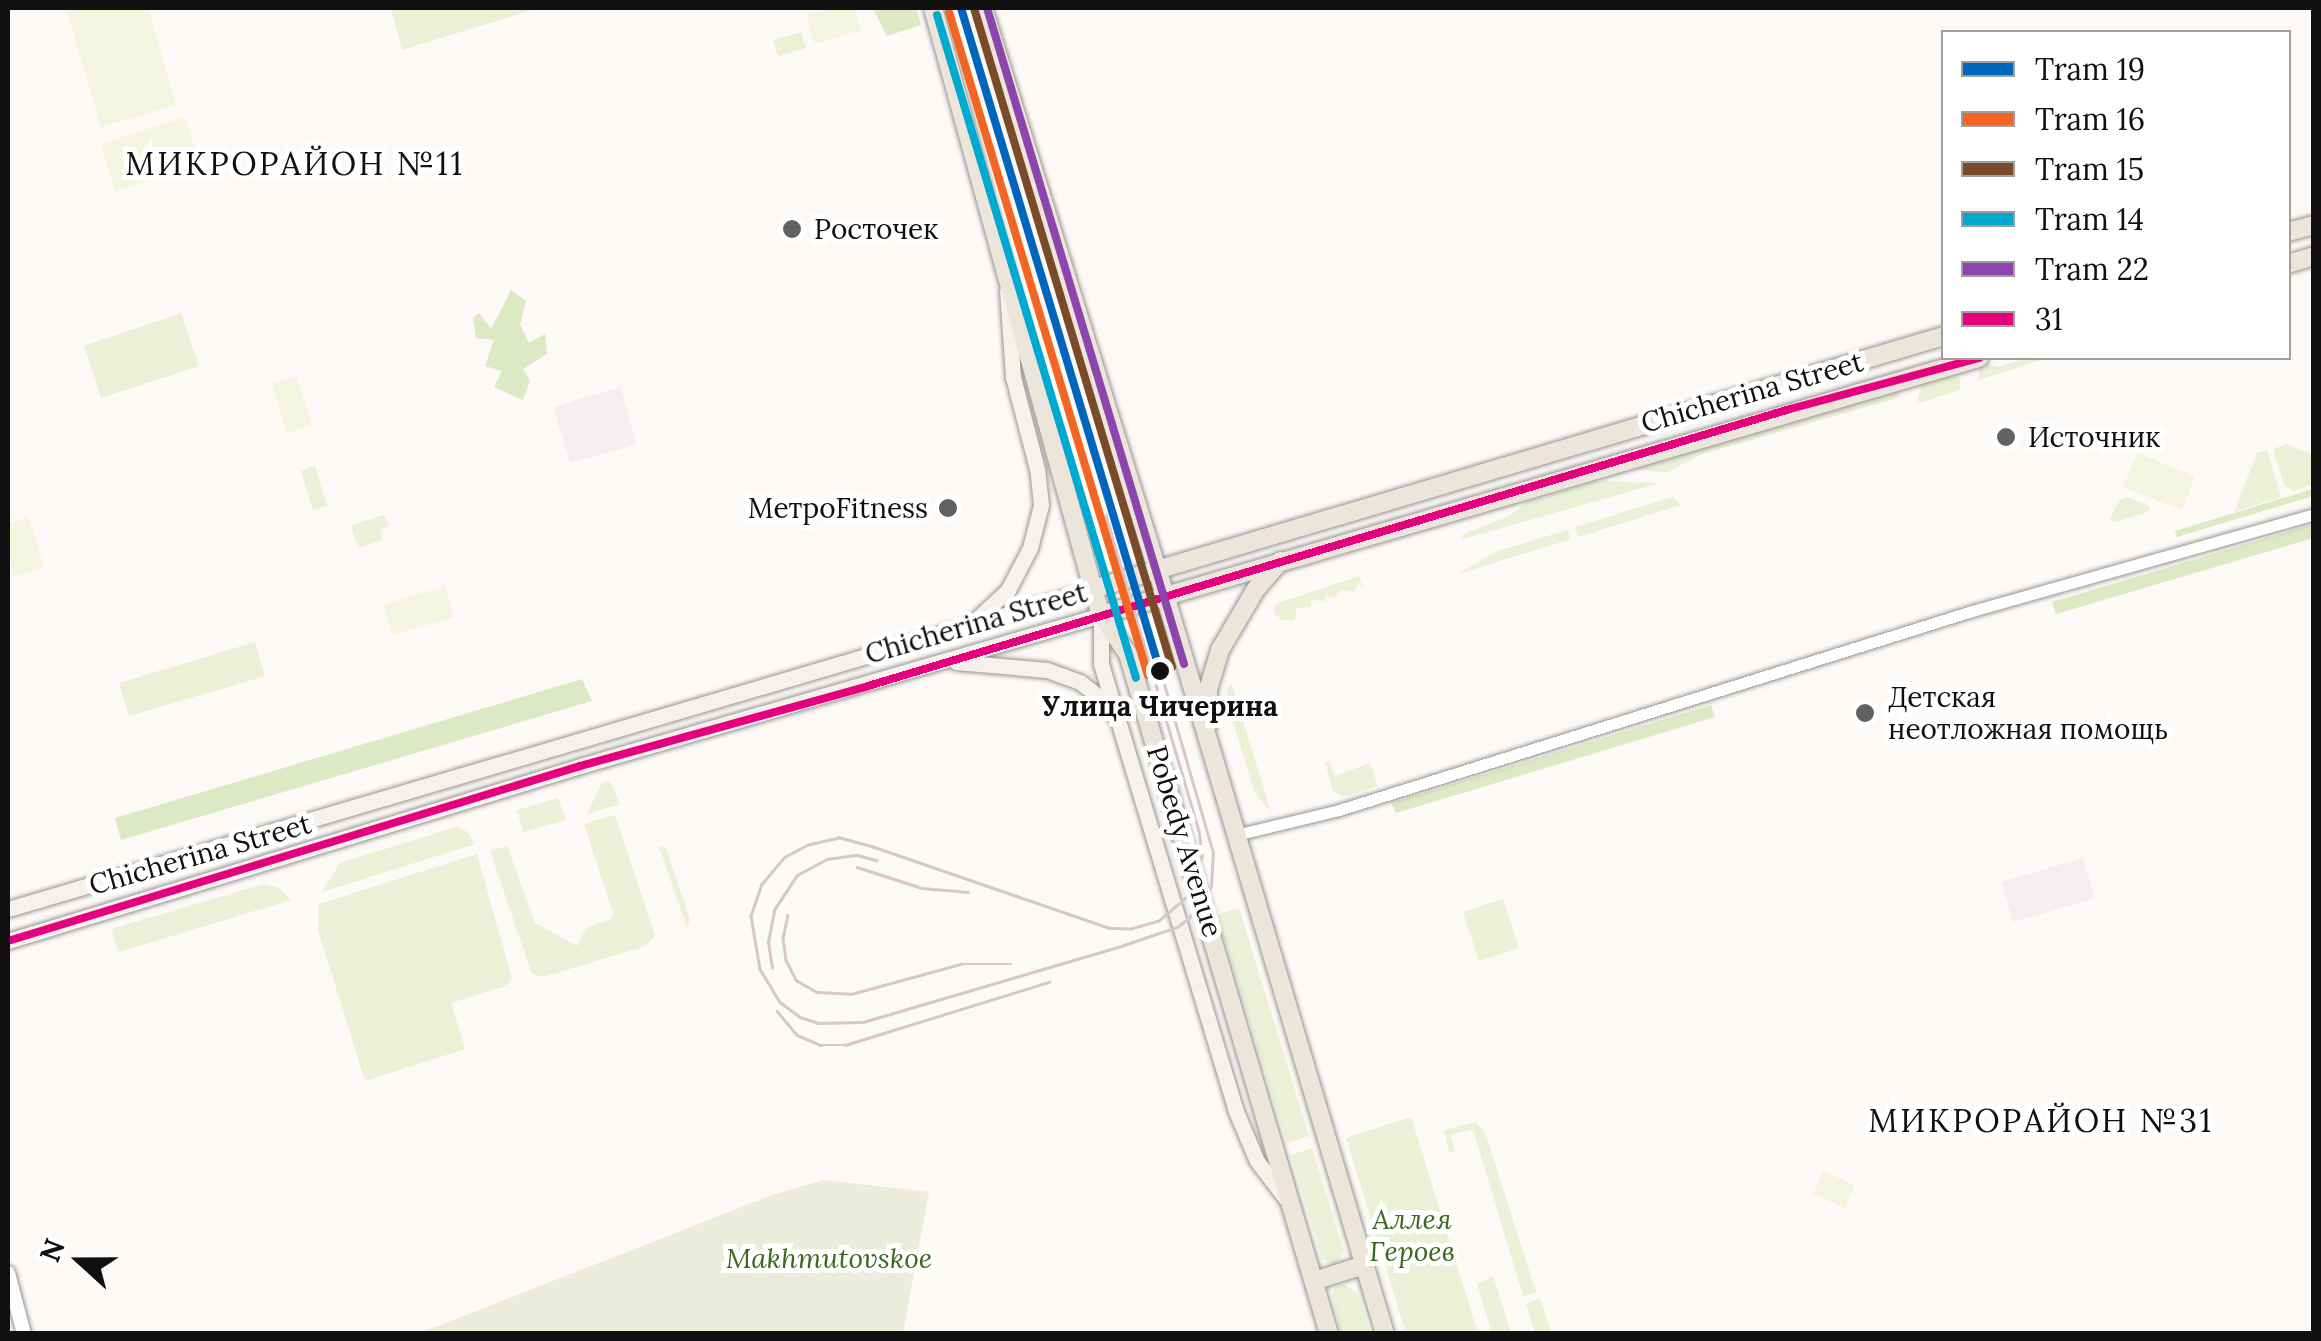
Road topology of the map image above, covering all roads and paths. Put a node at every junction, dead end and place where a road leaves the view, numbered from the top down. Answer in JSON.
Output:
{"nodes":[{"id":1,"x":932,"y":8,"type":"edge"},
{"id":2,"x":983,"y":8,"type":"edge"},
{"id":3,"x":1008,"y":267,"type":"junction"},
{"id":4,"x":1941,"y":337,"type":"edge"},
{"id":5,"x":1971,"y":360,"type":"edge"},
{"id":6,"x":1783,"y":384,"type":"junction"},
{"id":7,"x":1790,"y":409,"type":"junction"},
{"id":8,"x":2314,"y":514,"type":"edge"},
{"id":9,"x":1280,"y":561,"type":"junction"},
{"id":10,"x":1157,"y":569,"type":"junction"},
{"id":11,"x":1093,"y":589,"type":"junction"},
{"id":12,"x":1165,"y":595,"type":"junction"},
{"id":13,"x":1101,"y":614,"type":"junction"},
{"id":14,"x":972,"y":624,"type":"junction"},
{"id":15,"x":948,"y":662,"type":"junction"},
{"id":16,"x":1121,"y":730,"type":"junction"},
{"id":17,"x":1208,"y":744,"type":"junction"},
{"id":18,"x":459,"y":777,"type":"junction"},
{"id":19,"x":468,"y":800,"type":"junction"},
{"id":20,"x":1235,"y":835,"type":"junction"},
{"id":21,"x":8,"y":909,"type":"edge"},
{"id":22,"x":8,"y":941,"type":"edge"},
{"id":23,"x":1288,"y":1202,"type":"junction"},
{"id":24,"x":1364,"y":1265,"type":"junction"},
{"id":25,"x":8,"y":1273,"type":"edge"},
{"id":26,"x":1314,"y":1281,"type":"junction"},
{"id":27,"x":24,"y":1334,"type":"edge"},
{"id":28,"x":1329,"y":1334,"type":"edge"},
{"id":29,"x":1385,"y":1334,"type":"edge"}],
"edges":[{"from":1,"to":3,"type":"main road","name":"Pobedy Avenue"},
{"from":2,"to":10,"type":"main road","name":"Pobedy Avenue"},
{"from":3,"to":11,"type":"main road","name":"Pobedy Avenue"},
{"from":3,"to":14,"type":"main road"},
{"from":4,"to":6,"type":"main road","name":"Chicherina Street"},
{"from":5,"to":7,"type":"main road","name":"Chicherina Street"},
{"from":6,"to":7,"type":"main road"},
{"from":6,"to":10,"type":"main road","name":"Chicherina Street"},
{"from":7,"to":9,"type":"main road","name":"Chicherina Street"},
{"from":8,"to":20,"type":"street"},
{"from":9,"to":12,"type":"main road","name":"Chicherina Street"},
{"from":9,"to":17,"type":"main road"},
{"from":10,"to":11,"type":"main road","name":"Chicherina Street"},
{"from":10,"to":12,"type":"main road","name":"Pobedy Avenue"},
{"from":11,"to":13,"type":"main road","name":"Pobedy Avenue"},
{"from":11,"to":14,"type":"main road","name":"Chicherina Street"},
{"from":12,"to":13,"type":"main road","name":"Chicherina Street"},
{"from":12,"to":17,"type":"main road","name":"Pobedy Avenue"},
{"from":13,"to":15,"type":"main road","name":"Chicherina Street"},
{"from":13,"to":16,"type":"main road"},
{"from":13,"to":23,"type":"main road","name":"Pobedy Avenue"},
{"from":14,"to":18,"type":"main road","name":"Chicherina Street"},
{"from":15,"to":16,"type":"main road"},
{"from":15,"to":19,"type":"main road","name":"Chicherina Street"},
{"from":16,"to":23,"type":"main road"},
{"from":17,"to":20,"type":"main road","name":"Pobedy Avenue"},
{"from":18,"to":19,"type":"main road"},
{"from":18,"to":21,"type":"main road","name":"Chicherina Street"},
{"from":19,"to":22,"type":"main road","name":"Chicherina Street"},
{"from":20,"to":24,"type":"main road","name":"Pobedy Avenue"},
{"from":23,"to":26,"type":"main road","name":"Pobedy Avenue"},
{"from":24,"to":26,"type":"main road"},
{"from":24,"to":29,"type":"main road","name":"Pobedy Avenue"},
{"from":25,"to":27,"type":"street"},
{"from":26,"to":28,"type":"main road","name":"Pobedy Avenue"}]}
